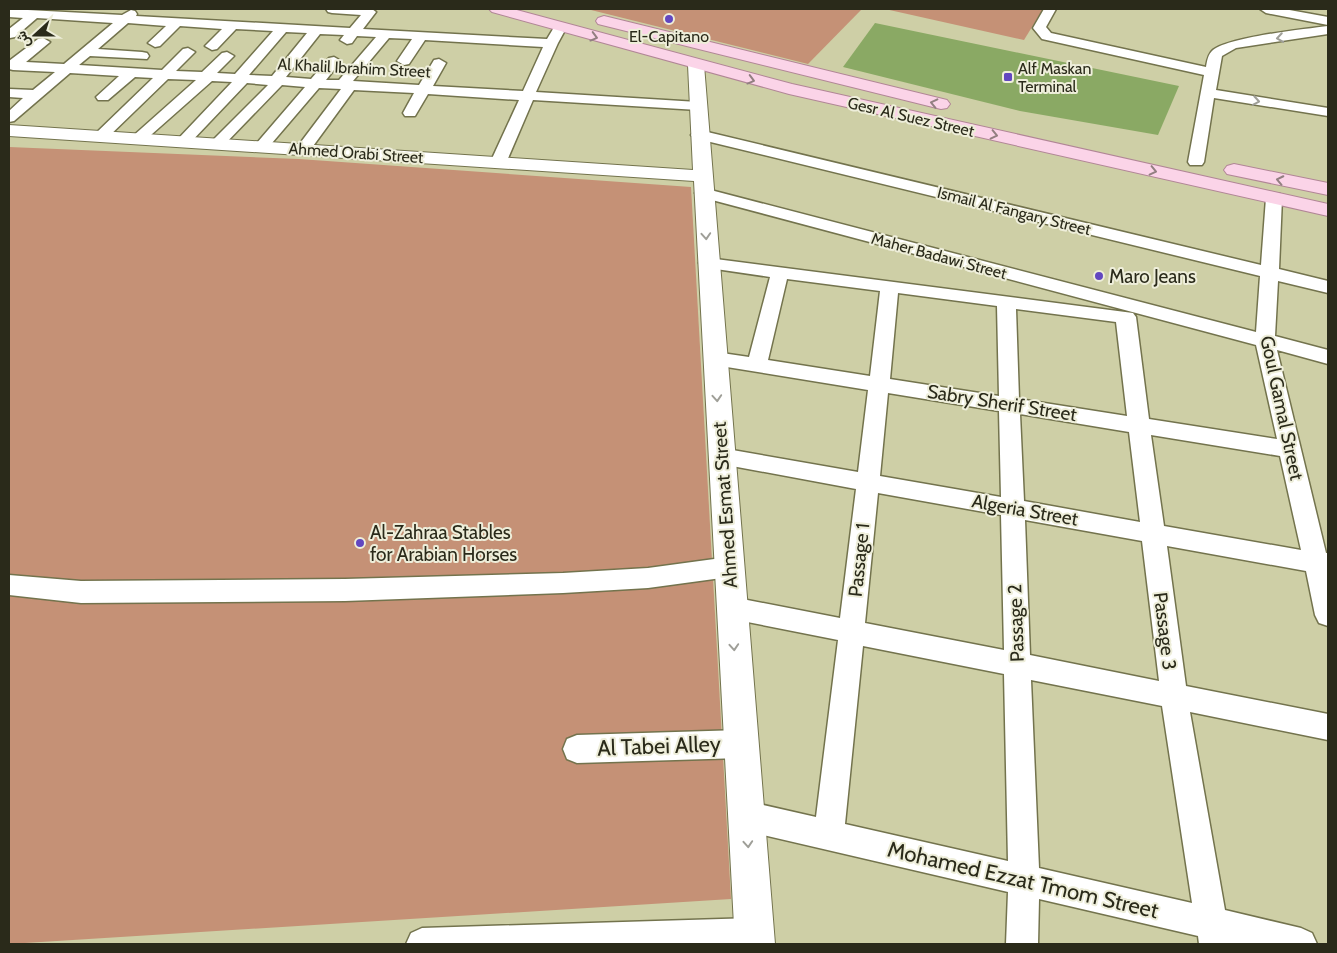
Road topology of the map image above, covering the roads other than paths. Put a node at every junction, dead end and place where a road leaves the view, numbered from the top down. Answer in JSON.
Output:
{"nodes":[{"id":1,"x":97,"y":9,"type":"edge"},
{"id":2,"x":138,"y":9,"type":"edge"},
{"id":3,"x":196,"y":9,"type":"edge"},
{"id":4,"x":332,"y":9,"type":"edge"},
{"id":5,"x":497,"y":9,"type":"edge"},
{"id":6,"x":556,"y":9,"type":"edge"},
{"id":7,"x":1050,"y":9,"type":"edge"},
{"id":8,"x":1266,"y":9,"type":"edge"},
{"id":9,"x":22,"y":12,"type":"edge"},
{"id":10,"x":86,"y":17,"type":"junction"},
{"id":11,"x":125,"y":19,"type":"junction"},
{"id":12,"x":230,"y":20,"type":"junction"},
{"id":13,"x":1328,"y":21,"type":"edge"},
{"id":14,"x":180,"y":22,"type":"junction"},
{"id":15,"x":283,"y":28,"type":"junction"},
{"id":16,"x":561,"y":28,"type":"junction"},
{"id":17,"x":317,"y":30,"type":"junction"},
{"id":18,"x":1328,"y":30,"type":"edge"},
{"id":19,"x":353,"y":32,"type":"junction"},
{"id":20,"x":10,"y":34,"type":"edge"},
{"id":21,"x":385,"y":34,"type":"junction"},
{"id":22,"x":421,"y":36,"type":"junction"},
{"id":23,"x":43,"y":42,"type":"dead end"},
{"id":24,"x":155,"y":43,"type":"dead end"},
{"id":25,"x":551,"y":43,"type":"junction"},
{"id":26,"x":212,"y":46,"type":"dead end"},
{"id":27,"x":88,"y":52,"type":"junction"},
{"id":28,"x":188,"y":52,"type":"dead end"},
{"id":29,"x":142,"y":56,"type":"dead end"},
{"id":30,"x":227,"y":56,"type":"dead end"},
{"id":31,"x":404,"y":61,"type":"dead end"},
{"id":32,"x":440,"y":63,"type":"dead end"},
{"id":33,"x":696,"y":65,"type":"junction"},
{"id":34,"x":11,"y":66,"type":"edge"},
{"id":35,"x":68,"y":69,"type":"junction"},
{"id":36,"x":131,"y":73,"type":"junction"},
{"id":37,"x":165,"y":75,"type":"junction"},
{"id":38,"x":206,"y":77,"type":"junction"},
{"id":39,"x":240,"y":79,"type":"junction"},
{"id":40,"x":277,"y":81,"type":"junction"},
{"id":41,"x":1210,"y":82,"type":"junction"},
{"id":42,"x":315,"y":83,"type":"junction"},
{"id":43,"x":346,"y":85,"type":"junction"},
{"id":44,"x":424,"y":90,"type":"junction"},
{"id":45,"x":9,"y":93,"type":"edge"},
{"id":46,"x":37,"y":95,"type":"junction"},
{"id":47,"x":528,"y":96,"type":"junction"},
{"id":48,"x":1317,"y":96,"type":"dead end"},
{"id":49,"x":103,"y":97,"type":"dead end"},
{"id":50,"x":698,"y":106,"type":"junction"},
{"id":51,"x":956,"y":108,"type":"dead end"},
{"id":52,"x":1328,"y":112,"type":"edge"},
{"id":53,"x":410,"y":113,"type":"dead end"},
{"id":54,"x":9,"y":118,"type":"edge"},
{"id":55,"x":9,"y":131,"type":"edge"},
{"id":56,"x":1052,"y":131,"type":"dead end"},
{"id":57,"x":699,"y":135,"type":"junction"},
{"id":58,"x":100,"y":137,"type":"junction"},
{"id":59,"x":138,"y":139,"type":"junction"},
{"id":60,"x":183,"y":142,"type":"junction"},
{"id":61,"x":217,"y":144,"type":"junction"},
{"id":62,"x":261,"y":147,"type":"junction"},
{"id":63,"x":303,"y":150,"type":"junction"},
{"id":64,"x":1138,"y":150,"type":"dead end"},
{"id":65,"x":1177,"y":158,"type":"dead end"},
{"id":66,"x":1196,"y":162,"type":"junction"},
{"id":67,"x":498,"y":163,"type":"junction"},
{"id":68,"x":703,"y":185,"type":"junction"},
{"id":69,"x":1328,"y":189,"type":"edge"},
{"id":70,"x":1274,"y":198,"type":"junction"},
{"id":71,"x":1328,"y":210,"type":"edge"},
{"id":72,"x":708,"y":262,"type":"junction"},
{"id":73,"x":780,"y":272,"type":"junction"},
{"id":74,"x":1270,"y":273,"type":"junction"},
{"id":75,"x":890,"y":286,"type":"junction"},
{"id":76,"x":1328,"y":287,"type":"edge"},
{"id":77,"x":1006,"y":302,"type":"junction"},
{"id":78,"x":1125,"y":317,"type":"junction"},
{"id":79,"x":1174,"y":317,"type":"junction"},
{"id":80,"x":1264,"y":341,"type":"junction"},
{"id":81,"x":1328,"y":358,"type":"edge"},
{"id":82,"x":715,"y":359,"type":"junction"},
{"id":83,"x":758,"y":365,"type":"junction"},
{"id":84,"x":879,"y":384,"type":"junction"},
{"id":85,"x":1009,"y":405,"type":"junction"},
{"id":86,"x":1139,"y":425,"type":"junction"},
{"id":87,"x":1290,"y":449,"type":"junction"},
{"id":88,"x":721,"y":456,"type":"junction"},
{"id":89,"x":868,"y":482,"type":"junction"},
{"id":90,"x":1012,"y":508,"type":"junction"},
{"id":91,"x":1153,"y":533,"type":"junction"},
{"id":92,"x":1322,"y":563,"type":"edge"},
{"id":93,"x":729,"y":567,"type":"junction"},
{"id":94,"x":9,"y":585,"type":"edge"},
{"id":95,"x":732,"y":608,"type":"junction"},
{"id":96,"x":1328,"y":615,"type":"edge"},
{"id":97,"x":852,"y":631,"type":"junction"},
{"id":98,"x":1017,"y":664,"type":"junction"},
{"id":99,"x":1174,"y":696,"type":"junction"},
{"id":100,"x":1328,"y":727,"type":"edge"},
{"id":101,"x":741,"y":744,"type":"junction"},
{"id":102,"x":577,"y":749,"type":"dead end"},
{"id":103,"x":746,"y":816,"type":"junction"},
{"id":104,"x":829,"y":835,"type":"junction"},
{"id":105,"x":1024,"y":880,"type":"junction"},
{"id":106,"x":1213,"y":934,"type":"edge"},
{"id":107,"x":754,"y":939,"type":"edge"},
{"id":108,"x":422,"y":944,"type":"edge"},
{"id":109,"x":1022,"y":944,"type":"edge"},
{"id":110,"x":1300,"y":944,"type":"edge"}],
"edges":[{"from":1,"to":10,"type":"street"},
{"from":2,"to":11,"type":"street"},
{"from":3,"to":14,"type":"street"},
{"from":4,"to":19,"type":"street"},
{"from":5,"to":16,"type":"main road","name":"Gesr Al Suez Street"},
{"from":51,"to":6,"type":"main road","name":"Gesr Al Suez Street","one_way":true},
{"from":7,"to":41,"type":"street"},
{"from":8,"to":13,"type":"street"},
{"from":9,"to":10,"type":"street"},
{"from":9,"to":20,"type":"street"},
{"from":10,"to":11,"type":"street"},
{"from":11,"to":14,"type":"street"},
{"from":11,"to":27,"type":"street"},
{"from":12,"to":14,"type":"street"},
{"from":12,"to":15,"type":"street"},
{"from":12,"to":26,"type":"street"},
{"from":14,"to":24,"type":"street"},
{"from":15,"to":17,"type":"street"},
{"from":15,"to":39,"type":"street"},
{"from":16,"to":25,"type":"street"},
{"from":16,"to":33,"type":"main road","name":"Gesr Al Suez Street","one_way":true},
{"from":17,"to":19,"type":"street"},
{"from":17,"to":40,"type":"street"},
{"from":18,"to":41,"type":"street","one_way":true},
{"from":19,"to":21,"type":"street"},
{"from":19,"to":42,"type":"street"},
{"from":21,"to":22,"type":"street"},
{"from":21,"to":43,"type":"street"},
{"from":22,"to":25,"type":"street"},
{"from":22,"to":31,"type":"street"},
{"from":23,"to":34,"type":"street"},
{"from":25,"to":47,"type":"street"},
{"from":27,"to":29,"type":"street"},
{"from":27,"to":35,"type":"street"},
{"from":28,"to":37,"type":"street"},
{"from":30,"to":38,"type":"street"},
{"from":32,"to":44,"type":"street"},
{"from":33,"to":50,"type":"main road","name":"Ahmed Esmat Street"},
{"from":33,"to":70,"type":"main road","name":"Gesr Al Suez Street","one_way":true},
{"from":34,"to":35,"type":"street","name":"Al Khalil Ibrahim Street"},
{"from":35,"to":36,"type":"street","name":"Al Khalil Ibrahim Street"},
{"from":35,"to":46,"type":"street"},
{"from":36,"to":37,"type":"street","name":"Al Khalil Ibrahim Street"},
{"from":36,"to":49,"type":"street"},
{"from":37,"to":38,"type":"street","name":"Al Khalil Ibrahim Street"},
{"from":37,"to":58,"type":"street"},
{"from":38,"to":39,"type":"street","name":"Al Khalil Ibrahim Street"},
{"from":38,"to":59,"type":"street"},
{"from":39,"to":40,"type":"street","name":"Al Khalil Ibrahim Street"},
{"from":39,"to":60,"type":"street"},
{"from":40,"to":42,"type":"street","name":"Al Khalil Ibrahim Street"},
{"from":40,"to":61,"type":"street"},
{"from":41,"to":48,"type":"street"},
{"from":41,"to":52,"type":"street","one_way":true},
{"from":41,"to":66,"type":"street"},
{"from":42,"to":43,"type":"street","name":"Al Khalil Ibrahim Street"},
{"from":42,"to":62,"type":"street"},
{"from":43,"to":44,"type":"street","name":"Al Khalil Ibrahim Street"},
{"from":43,"to":63,"type":"street"},
{"from":44,"to":47,"type":"street","name":"Al Khalil Ibrahim Street"},
{"from":44,"to":53,"type":"street"},
{"from":45,"to":46,"type":"street"},
{"from":46,"to":54,"type":"street"},
{"from":47,"to":50,"type":"street","name":"Al Khalil Ibrahim Street"},
{"from":47,"to":67,"type":"street"},
{"from":50,"to":57,"type":"main road","name":"Ahmed Esmat Street"},
{"from":55,"to":58,"type":"main road","name":"Ahmed Orabi Street"},
{"from":56,"to":64,"type":"main road"},
{"from":57,"to":68,"type":"main road","name":"Ahmed Esmat Street"},
{"from":57,"to":74,"type":"street","name":"Ismail Al Fangary Street"},
{"from":58,"to":59,"type":"main road","name":"Ahmed Orabi Street"},
{"from":59,"to":60,"type":"main road","name":"Ahmed Orabi Street"},
{"from":60,"to":61,"type":"main road","name":"Ahmed Orabi Street"},
{"from":61,"to":62,"type":"main road","name":"Ahmed Orabi Street"},
{"from":62,"to":63,"type":"main road","name":"Ahmed Orabi Street"},
{"from":63,"to":67,"type":"main road","name":"Ahmed Orabi Street"},
{"from":65,"to":66,"type":"main road"},
{"from":69,"to":66,"type":"main road","one_way":true},
{"from":67,"to":68,"type":"main road","name":"Ahmed Orabi Street"},
{"from":68,"to":72,"type":"main road","name":"Ahmed Esmat Street","one_way":true},
{"from":68,"to":79,"type":"street","name":"Maher Badawi Street"},
{"from":70,"to":71,"type":"main road","name":"Gesr Al Suez Street"},
{"from":70,"to":74,"type":"street","name":"Goul Gamal Street"},
{"from":72,"to":73,"type":"street","name":"Maher Badawi Street"},
{"from":72,"to":82,"type":"main road","name":"Ahmed Esmat Street"},
{"from":73,"to":75,"type":"street","name":"Maher Badawi Street"},
{"from":73,"to":83,"type":"street"},
{"from":74,"to":76,"type":"street","name":"Ismail Al Fangary Street"},
{"from":74,"to":80,"type":"street","name":"Goul Gamal Street"},
{"from":75,"to":77,"type":"street","name":"Maher Badawi Street"},
{"from":75,"to":84,"type":"street","name":"Passage 1"},
{"from":77,"to":78,"type":"street","name":"Maher Badawi Street"},
{"from":77,"to":85,"type":"street","name":"Passage 2"},
{"from":78,"to":79,"type":"street","name":"Maher Badawi Street"},
{"from":78,"to":86,"type":"street","name":"Passage 3"},
{"from":79,"to":80,"type":"street","name":"Maher Badawi Street"},
{"from":80,"to":81,"type":"street","name":"Maher Badawi Street"},
{"from":80,"to":87,"type":"street","name":"Goul Gamal Street"},
{"from":82,"to":83,"type":"street","name":"Sabry Sherif Street"},
{"from":82,"to":88,"type":"main road","name":"Ahmed Esmat Street","one_way":true},
{"from":83,"to":84,"type":"street","name":"Sabry Sherif Street"},
{"from":84,"to":85,"type":"street","name":"Sabry Sherif Street"},
{"from":84,"to":89,"type":"street","name":"Passage 1"},
{"from":85,"to":86,"type":"street","name":"Sabry Sherif Street"},
{"from":85,"to":90,"type":"street","name":"Passage 2"},
{"from":86,"to":87,"type":"street","name":"Sabry Sherif Street"},
{"from":86,"to":91,"type":"street","name":"Passage 3"},
{"from":87,"to":92,"type":"street","name":"Goul Gamal Street"},
{"from":88,"to":89,"type":"street","name":"Algeria Street"},
{"from":88,"to":93,"type":"main road","name":"Ahmed Esmat Street"},
{"from":89,"to":90,"type":"street","name":"Algeria Street"},
{"from":89,"to":97,"type":"street","name":"Passage 1"},
{"from":90,"to":91,"type":"street","name":"Algeria Street"},
{"from":90,"to":98,"type":"street","name":"Passage 2"},
{"from":91,"to":92,"type":"street","name":"Algeria Street"},
{"from":91,"to":99,"type":"street","name":"Passage 3"},
{"from":92,"to":96,"type":"street","name":"Goul Gamal Street"},
{"from":93,"to":94,"type":"street"},
{"from":93,"to":95,"type":"main road","name":"Ahmed Esmat Street"},
{"from":95,"to":97,"type":"street"},
{"from":95,"to":101,"type":"main road","name":"Ahmed Esmat Street","one_way":true},
{"from":97,"to":98,"type":"street"},
{"from":97,"to":104,"type":"street","name":"Passage 1"},
{"from":98,"to":99,"type":"street"},
{"from":98,"to":105,"type":"street","name":"Passage 2"},
{"from":99,"to":100,"type":"street"},
{"from":99,"to":106,"type":"street","name":"Passage 3"},
{"from":101,"to":102,"type":"street","name":"Al Tabei Alley"},
{"from":101,"to":103,"type":"main road","name":"Ahmed Esmat Street"},
{"from":103,"to":104,"type":"street","name":"Mohamed Ezzat Tmom Street"},
{"from":103,"to":107,"type":"main road","name":"Ahmed Esmat Street","one_way":true},
{"from":104,"to":105,"type":"street","name":"Mohamed Ezzat Tmom Street"},
{"from":105,"to":106,"type":"street","name":"Mohamed Ezzat Tmom Street"},
{"from":105,"to":109,"type":"street","name":"Passage 2"},
{"from":106,"to":110,"type":"street","name":"Mohamed Ezzat Tmom Street"},
{"from":107,"to":108,"type":"street"}]}
